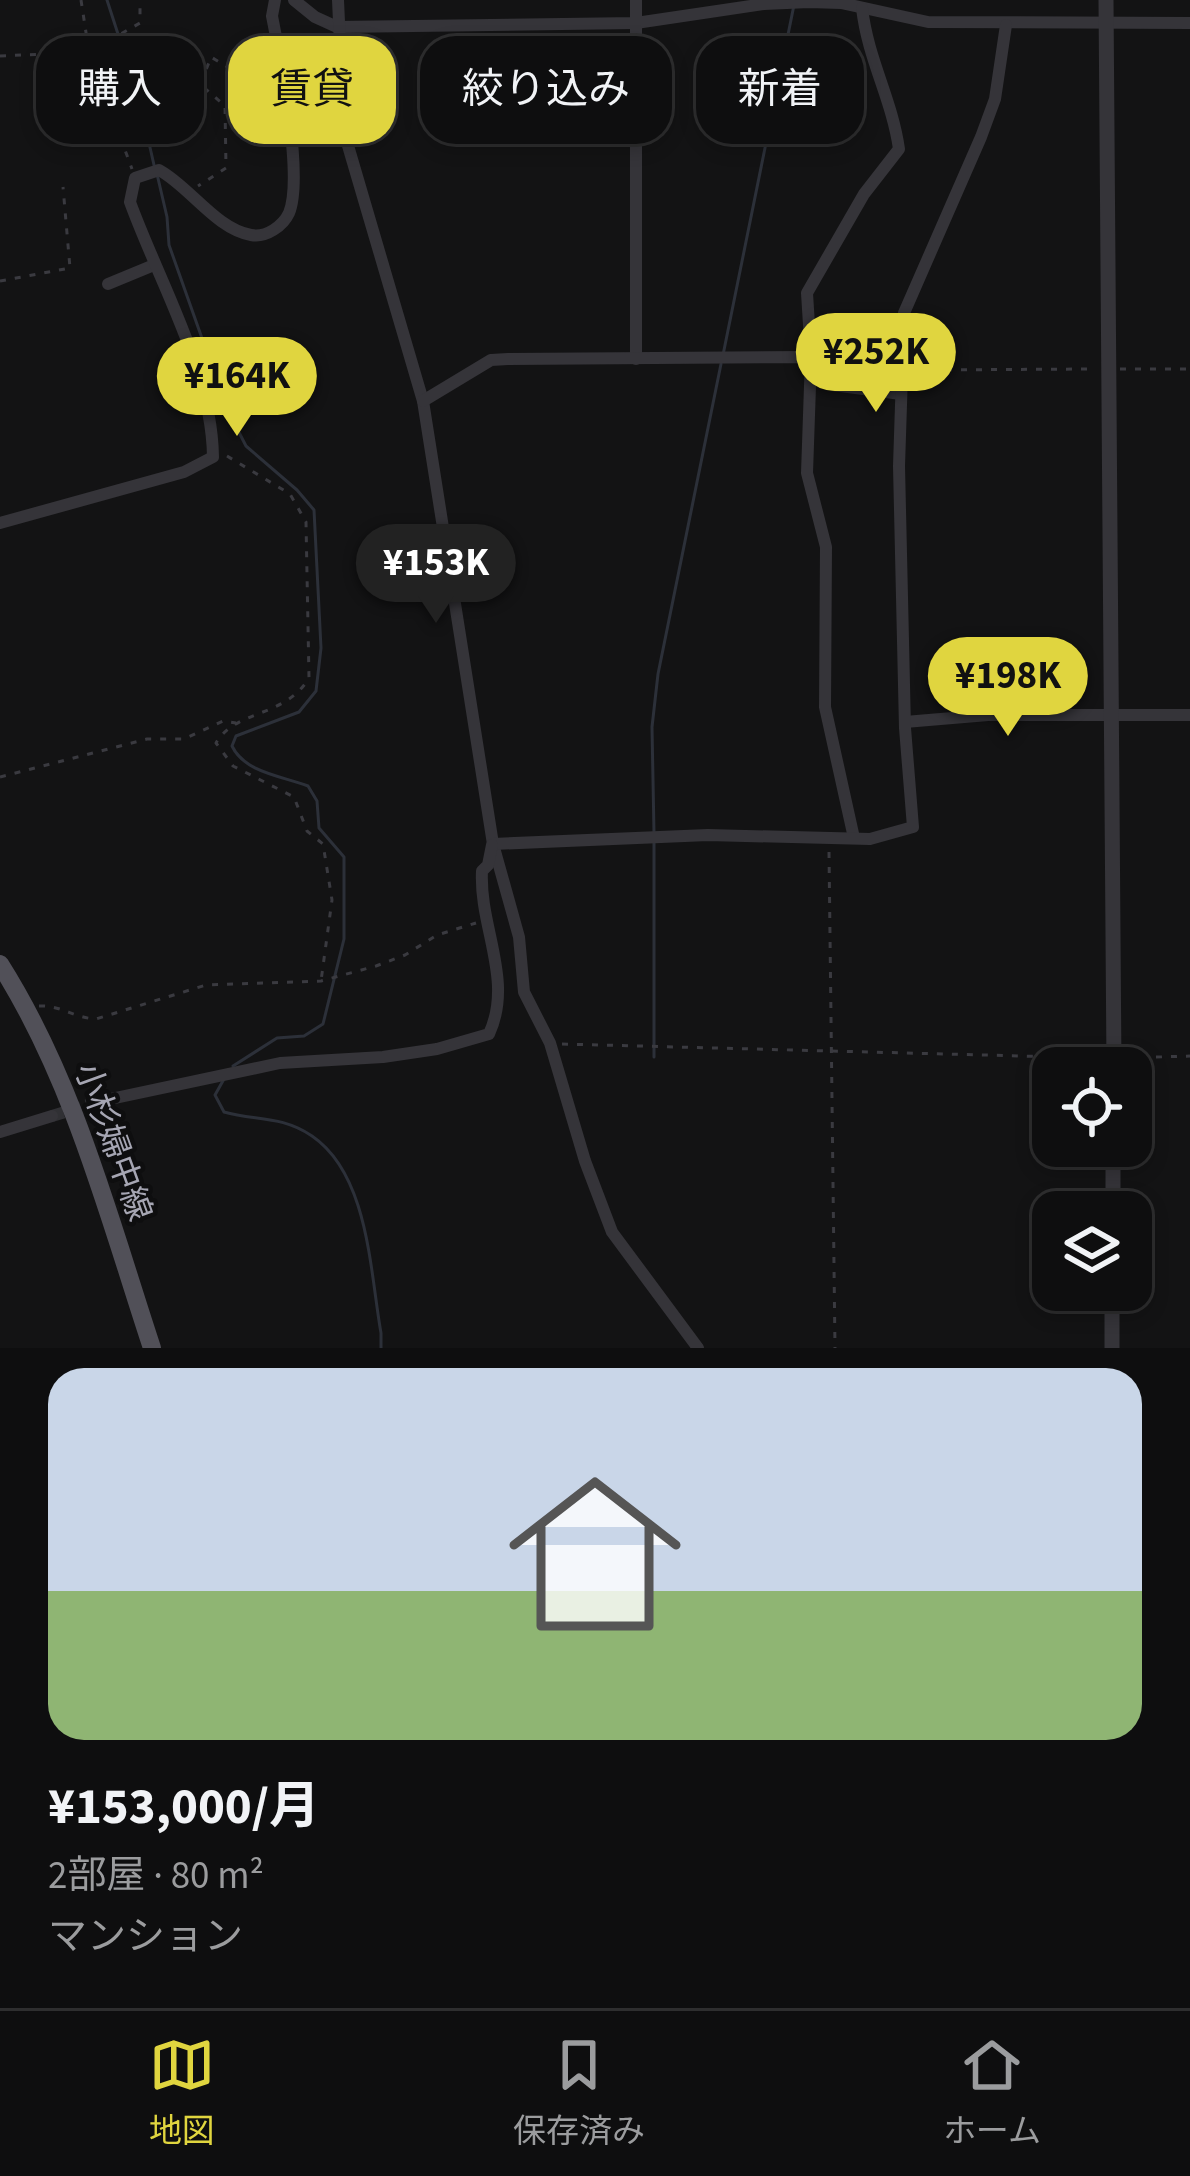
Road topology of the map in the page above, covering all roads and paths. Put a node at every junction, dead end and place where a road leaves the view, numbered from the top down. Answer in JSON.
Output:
{"nodes":[{"id":1,"x":81,"y":0,"type":"edge"},
{"id":2,"x":140,"y":0,"type":"edge"},
{"id":3,"x":275,"y":0,"type":"edge"},
{"id":4,"x":294,"y":0,"type":"edge"},
{"id":5,"x":338,"y":0,"type":"edge"},
{"id":6,"x":636,"y":0,"type":"edge"},
{"id":7,"x":1106,"y":0,"type":"edge"},
{"id":8,"x":862,"y":8,"type":"junction"},
{"id":9,"x":636,"y":23,"type":"junction"},
{"id":10,"x":1106,"y":23,"type":"junction"},
{"id":11,"x":1190,"y":23,"type":"edge"},
{"id":12,"x":1006,"y":25,"type":"junction"},
{"id":13,"x":338,"y":27,"type":"junction"},
{"id":14,"x":87,"y":36,"type":"edge"},
{"id":15,"x":117,"y":36,"type":"edge"},
{"id":16,"x":275,"y":36,"type":"edge"},
{"id":17,"x":36,"y":54,"type":"edge"},
{"id":18,"x":0,"y":56,"type":"edge"},
{"id":19,"x":228,"y":68,"type":"edge"},
{"id":20,"x":204,"y":75,"type":"edge"},
{"id":21,"x":204,"y":88,"type":"edge"},
{"id":22,"x":123,"y":144,"type":"edge"},
{"id":23,"x":290,"y":144,"type":"edge"},
{"id":24,"x":135,"y":178,"type":"junction"},
{"id":25,"x":63,"y":187,"type":"dead end"},
{"id":26,"x":187,"y":190,"type":"junction"},
{"id":27,"x":154,"y":266,"type":"junction"},
{"id":28,"x":0,"y":281,"type":"edge"},
{"id":29,"x":107,"y":284,"type":"dead end"},
{"id":30,"x":811,"y":357,"type":"junction"},
{"id":31,"x":636,"y":359,"type":"junction"},
{"id":32,"x":1107,"y":369,"type":"junction"},
{"id":33,"x":1190,"y":369,"type":"edge"},
{"id":34,"x":902,"y":370,"type":"junction"},
{"id":35,"x":901,"y":394,"type":"junction"},
{"id":36,"x":423,"y":401,"type":"junction"},
{"id":37,"x":214,"y":457,"type":"junction"},
{"id":38,"x":0,"y":523,"type":"edge"},
{"id":39,"x":1109,"y":715,"type":"junction"},
{"id":40,"x":1190,"y":715,"type":"edge"},
{"id":41,"x":905,"y":722,"type":"junction"},
{"id":42,"x":238,"y":723,"type":"junction"},
{"id":43,"x":0,"y":777,"type":"edge"},
{"id":44,"x":829,"y":838,"type":"junction"},
{"id":45,"x":854,"y":838,"type":"junction"},
{"id":46,"x":493,"y":844,"type":"junction"},
{"id":47,"x":488,"y":923,"type":"junction"},
{"id":48,"x":0,"y":964,"type":"edge"},
{"id":49,"x":321,"y":981,"type":"junction"},
{"id":50,"x":25,"y":1007,"type":"junction"},
{"id":51,"x":550,"y":1043,"type":"junction"},
{"id":52,"x":1114,"y":1047,"type":"edge"},
{"id":53,"x":832,"y":1053,"type":"junction"},
{"id":54,"x":1190,"y":1056,"type":"edge"},
{"id":55,"x":1032,"y":1060,"type":"edge"},
{"id":56,"x":1152,"y":1060,"type":"edge"},
{"id":57,"x":101,"y":1102,"type":"tunnel mouth"},
{"id":58,"x":52,"y":1116,"type":"tunnel mouth"},
{"id":59,"x":0,"y":1132,"type":"edge"},
{"id":60,"x":1112,"y":1311,"type":"edge"},
{"id":61,"x":152,"y":1348,"type":"edge"},
{"id":62,"x":698,"y":1348,"type":"edge"},
{"id":63,"x":835,"y":1348,"type":"edge"},
{"id":64,"x":1112,"y":1348,"type":"edge"}],
"edges":[{"from":1,"to":14,"type":"path"},
{"from":2,"to":15,"type":"path"},
{"from":3,"to":16,"type":"street"},
{"from":4,"to":13,"type":"street"},
{"from":5,"to":13,"type":"street"},
{"from":6,"to":9,"type":"street"},
{"from":7,"to":10,"type":"street"},
{"from":8,"to":9,"type":"street"},
{"from":8,"to":12,"type":"street"},
{"from":8,"to":30,"type":"street"},
{"from":9,"to":13,"type":"street"},
{"from":9,"to":31,"type":"street"},
{"from":10,"to":11,"type":"street"},
{"from":10,"to":12,"type":"street"},
{"from":10,"to":32,"type":"street"},
{"from":12,"to":34,"type":"street"},
{"from":13,"to":36,"type":"street"},
{"from":17,"to":18,"type":"path"},
{"from":19,"to":20,"type":"path"},
{"from":21,"to":26,"type":"path"},
{"from":22,"to":24,"type":"path"},
{"from":23,"to":26,"type":"street"},
{"from":24,"to":26,"type":"street"},
{"from":24,"to":27,"type":"street"},
{"from":25,"to":28,"type":"path"},
{"from":27,"to":29,"type":"street"},
{"from":27,"to":37,"type":"street"},
{"from":30,"to":31,"type":"street"},
{"from":30,"to":35,"type":"street"},
{"from":30,"to":45,"type":"street"},
{"from":31,"to":36,"type":"street"},
{"from":32,"to":33,"type":"path"},
{"from":32,"to":34,"type":"path"},
{"from":32,"to":39,"type":"street"},
{"from":34,"to":35,"type":"street"},
{"from":35,"to":41,"type":"street"},
{"from":36,"to":46,"type":"street"},
{"from":37,"to":38,"type":"street"},
{"from":37,"to":42,"type":"path"},
{"from":39,"to":40,"type":"street"},
{"from":39,"to":41,"type":"street"},
{"from":39,"to":52,"type":"street"},
{"from":41,"to":45,"type":"street"},
{"from":42,"to":43,"type":"path"},
{"from":42,"to":49,"type":"path"},
{"from":44,"to":45,"type":"street"},
{"from":44,"to":46,"type":"street"},
{"from":44,"to":53,"type":"path"},
{"from":46,"to":47,"type":"street"},
{"from":46,"to":51,"type":"street"},
{"from":47,"to":49,"type":"path"},
{"from":47,"to":57,"type":"street"},
{"from":48,"to":50,"type":"main road","name":"小杉婦中線"},
{"from":49,"to":50,"type":"path"},
{"from":50,"to":61,"type":"main road","name":"小杉婦中線"},
{"from":51,"to":53,"type":"path"},
{"from":51,"to":62,"type":"street"},
{"from":53,"to":55,"type":"path"},
{"from":53,"to":63,"type":"path"},
{"from":54,"to":56,"type":"path"},
{"from":58,"to":59,"type":"street"},
{"from":60,"to":64,"type":"street"}]}
